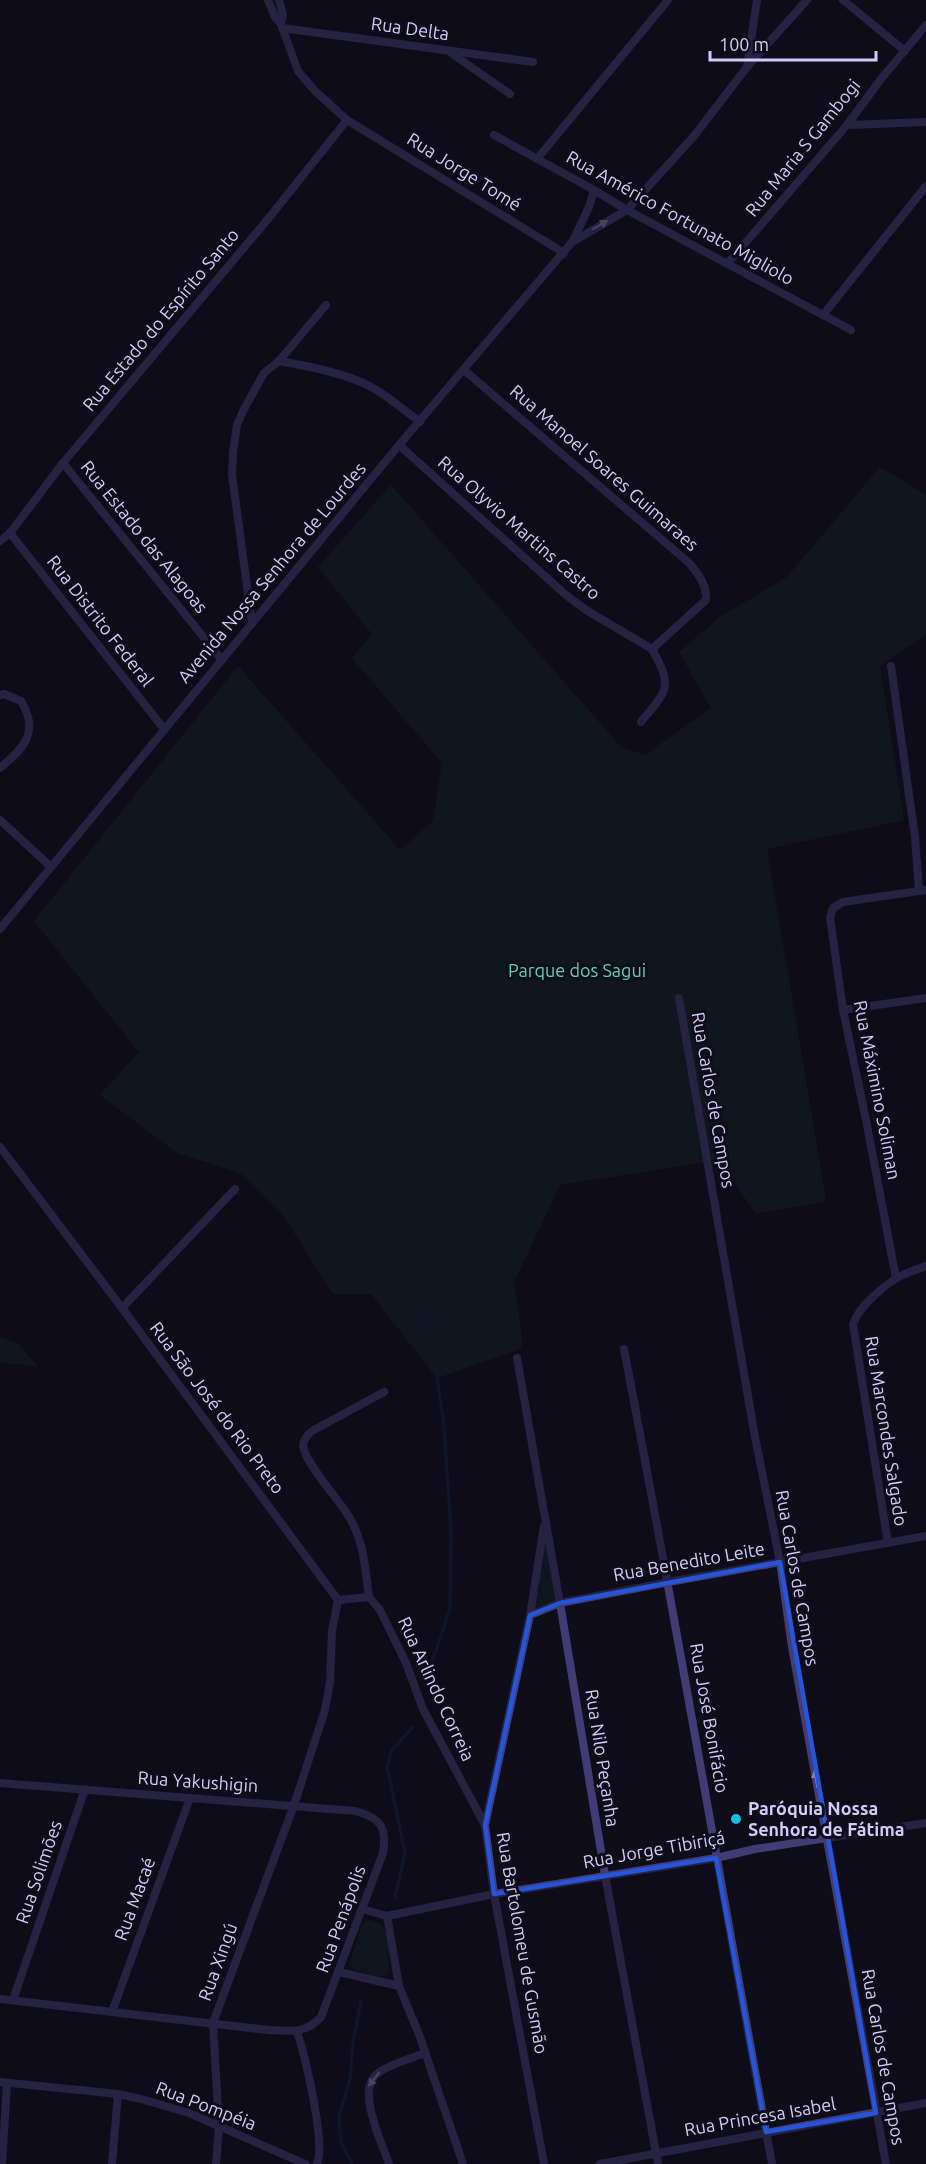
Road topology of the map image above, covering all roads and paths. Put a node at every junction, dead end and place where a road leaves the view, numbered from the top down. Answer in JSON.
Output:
{"nodes":[{"id":1,"x":268,"y":0,"type":"edge"},
{"id":2,"x":279,"y":0,"type":"edge"},
{"id":3,"x":668,"y":0,"type":"edge"},
{"id":4,"x":757,"y":0,"type":"edge"},
{"id":5,"x":807,"y":0,"type":"edge"},
{"id":6,"x":843,"y":0,"type":"edge"},
{"id":7,"x":926,"y":25,"type":"edge"},
{"id":8,"x":281,"y":26,"type":"junction"},
{"id":9,"x":448,"y":51,"type":"junction"},
{"id":10,"x":905,"y":51,"type":"junction"},
{"id":11,"x":533,"y":62,"type":"dead end"},
{"id":12,"x":747,"y":67,"type":"junction"},
{"id":13,"x":510,"y":93,"type":"dead end"},
{"id":14,"x":347,"y":120,"type":"junction"},
{"id":15,"x":926,"y":122,"type":"edge"},
{"id":16,"x":847,"y":125,"type":"junction"},
{"id":17,"x":494,"y":135,"type":"dead end"},
{"id":18,"x":537,"y":159,"type":"junction"},
{"id":19,"x":926,"y":186,"type":"edge"},
{"id":20,"x":594,"y":190,"type":"junction"},
{"id":21,"x":627,"y":210,"type":"junction"},
{"id":22,"x":573,"y":241,"type":"junction"},
{"id":23,"x":564,"y":253,"type":"junction"},
{"id":24,"x":728,"y":263,"type":"junction"},
{"id":25,"x":326,"y":305,"type":"dead end"},
{"id":26,"x":823,"y":315,"type":"junction"},
{"id":27,"x":851,"y":330,"type":"dead end"},
{"id":28,"x":279,"y":362,"type":"junction"},
{"id":29,"x":464,"y":370,"type":"junction"},
{"id":30,"x":420,"y":422,"type":"junction"},
{"id":31,"x":399,"y":445,"type":"junction"},
{"id":32,"x":63,"y":463,"type":"junction"},
{"id":33,"x":10,"y":533,"type":"junction"},
{"id":34,"x":0,"y":542,"type":"edge"},
{"id":35,"x":252,"y":624,"type":"junction"},
{"id":36,"x":652,"y":649,"type":"junction"},
{"id":37,"x":222,"y":660,"type":"junction"},
{"id":38,"x":891,"y":666,"type":"dead end"},
{"id":39,"x":0,"y":695,"type":"edge"},
{"id":40,"x":641,"y":722,"type":"dead end"},
{"id":41,"x":164,"y":729,"type":"junction"},
{"id":42,"x":0,"y":768,"type":"edge"},
{"id":43,"x":0,"y":820,"type":"edge"},
{"id":44,"x":51,"y":867,"type":"junction"},
{"id":45,"x":922,"y":890,"type":"edge"},
{"id":46,"x":0,"y":929,"type":"edge"},
{"id":47,"x":679,"y":998,"type":"dead end"},
{"id":48,"x":926,"y":998,"type":"edge"},
{"id":49,"x":843,"y":1010,"type":"junction"},
{"id":50,"x":0,"y":1147,"type":"edge"},
{"id":51,"x":235,"y":1189,"type":"dead end"},
{"id":52,"x":926,"y":1266,"type":"edge"},
{"id":53,"x":896,"y":1278,"type":"junction"},
{"id":54,"x":122,"y":1308,"type":"junction"},
{"id":55,"x":624,"y":1349,"type":"dead end"},
{"id":56,"x":517,"y":1358,"type":"dead end"},
{"id":57,"x":384,"y":1392,"type":"dead end"},
{"id":58,"x":545,"y":1516,"type":"junction"},
{"id":59,"x":926,"y":1536,"type":"edge"},
{"id":60,"x":888,"y":1543,"type":"junction"},
{"id":61,"x":780,"y":1562,"type":"junction"},
{"id":62,"x":669,"y":1582,"type":"junction"},
{"id":63,"x":369,"y":1597,"type":"junction"},
{"id":64,"x":338,"y":1600,"type":"junction"},
{"id":65,"x":560,"y":1603,"type":"junction"},
{"id":66,"x":530,"y":1615,"type":"junction"},
{"id":67,"x":0,"y":1783,"type":"edge"},
{"id":68,"x":85,"y":1789,"type":"junction"},
{"id":69,"x":190,"y":1798,"type":"junction"},
{"id":70,"x":294,"y":1805,"type":"junction"},
{"id":71,"x":926,"y":1822,"type":"edge"},
{"id":72,"x":485,"y":1825,"type":"junction"},
{"id":73,"x":385,"y":1831,"type":"joint"},
{"id":74,"x":827,"y":1837,"type":"junction"},
{"id":75,"x":716,"y":1858,"type":"junction"},
{"id":76,"x":605,"y":1875,"type":"junction"},
{"id":77,"x":494,"y":1894,"type":"junction"},
{"id":78,"x":362,"y":1909,"type":"junction"},
{"id":79,"x":387,"y":1916,"type":"junction"},
{"id":80,"x":339,"y":1972,"type":"junction"},
{"id":81,"x":399,"y":1986,"type":"junction"},
{"id":82,"x":0,"y":1999,"type":"edge"},
{"id":83,"x":13,"y":2000,"type":"junction"},
{"id":84,"x":112,"y":2012,"type":"junction"},
{"id":85,"x":213,"y":2023,"type":"junction"},
{"id":86,"x":297,"y":2031,"type":"junction"},
{"id":87,"x":424,"y":2053,"type":"junction"},
{"id":88,"x":3,"y":2082,"type":"edge"},
{"id":89,"x":118,"y":2094,"type":"junction"},
{"id":90,"x":926,"y":2103,"type":"edge"},
{"id":91,"x":876,"y":2113,"type":"junction"},
{"id":92,"x":219,"y":2127,"type":"junction"},
{"id":93,"x":766,"y":2132,"type":"junction"},
{"id":94,"x":656,"y":2153,"type":"junction"},
{"id":95,"x":2,"y":2164,"type":"edge"},
{"id":96,"x":112,"y":2164,"type":"edge"},
{"id":97,"x":216,"y":2164,"type":"edge"},
{"id":98,"x":304,"y":2164,"type":"edge"},
{"id":99,"x":317,"y":2164,"type":"edge"},
{"id":100,"x":389,"y":2164,"type":"edge"},
{"id":101,"x":463,"y":2164,"type":"edge"},
{"id":102,"x":544,"y":2164,"type":"edge"},
{"id":103,"x":600,"y":2164,"type":"edge"},
{"id":104,"x":658,"y":2164,"type":"edge"},
{"id":105,"x":772,"y":2164,"type":"edge"},
{"id":106,"x":886,"y":2164,"type":"edge"}],
"edges":[{"from":1,"to":8,"type":"street"},
{"from":2,"to":8,"type":"street"},
{"from":3,"to":18,"type":"street"},
{"from":4,"to":12,"type":"street"},
{"from":5,"to":12,"type":"street"},
{"from":6,"to":10,"type":"street"},
{"from":7,"to":10,"type":"street","name":"Rua Maria S Gambogi"},
{"from":8,"to":9,"type":"street","name":"Rua Delta"},
{"from":8,"to":14,"type":"street","name":"Rua Jorge Tomé"},
{"from":9,"to":11,"type":"street","name":"Rua Delta"},
{"from":9,"to":13,"type":"street"},
{"from":10,"to":16,"type":"street","name":"Rua Maria S Gambogi"},
{"from":12,"to":21,"type":"street"},
{"from":14,"to":23,"type":"street","name":"Rua Jorge Tomé"},
{"from":14,"to":32,"type":"street","name":"Rua Estado do Espírito Santo"},
{"from":15,"to":16,"type":"street"},
{"from":16,"to":24,"type":"street","name":"Rua Maria S Gambogi"},
{"from":17,"to":18,"type":"street","name":"Rua Américo Fortunato Migliolo"},
{"from":18,"to":20,"type":"street","name":"Rua Américo Fortunato Migliolo"},
{"from":19,"to":26,"type":"street"},
{"from":20,"to":21,"type":"street","name":"Rua Américo Fortunato Migliolo"},
{"from":20,"to":22,"type":"street"},
{"from":22,"to":21,"type":"street","one_way":true},
{"from":21,"to":24,"type":"street","name":"Rua Américo Fortunato Migliolo"},
{"from":22,"to":23,"type":"street","name":"Avenida Nossa Senhora de Lourdes"},
{"from":23,"to":29,"type":"street","name":"Avenida Nossa Senhora de Lourdes"},
{"from":24,"to":26,"type":"street","name":"Rua Américo Fortunato Migliolo"},
{"from":25,"to":28,"type":"street"},
{"from":26,"to":27,"type":"street","name":"Rua Américo Fortunato Migliolo"},
{"from":28,"to":30,"type":"street"},
{"from":28,"to":35,"type":"street"},
{"from":29,"to":30,"type":"street","name":"Avenida Nossa Senhora de Lourdes"},
{"from":29,"to":36,"type":"street","name":"Rua Manoel Soares Guimaraes"},
{"from":30,"to":31,"type":"street","name":"Avenida Nossa Senhora de Lourdes"},
{"from":31,"to":35,"type":"street","name":"Avenida Nossa Senhora de Lourdes"},
{"from":31,"to":36,"type":"street","name":"Rua Olyvio Martins Castro"},
{"from":32,"to":33,"type":"street","name":"Rua Estado do Espírito Santo"},
{"from":32,"to":37,"type":"street","name":"Rua Estado das Alagoas"},
{"from":33,"to":34,"type":"street","name":"Rua Estado do Espírito Santo"},
{"from":33,"to":41,"type":"street","name":"Rua Distrito Federal"},
{"from":35,"to":37,"type":"street","name":"Avenida Nossa Senhora de Lourdes"},
{"from":36,"to":40,"type":"street"},
{"from":37,"to":41,"type":"street","name":"Avenida Nossa Senhora de Lourdes"},
{"from":38,"to":45,"type":"street"},
{"from":39,"to":42,"type":"street"},
{"from":41,"to":44,"type":"street","name":"Avenida Nossa Senhora de Lourdes"},
{"from":43,"to":44,"type":"street"},
{"from":44,"to":46,"type":"street","name":"Avenida Nossa Senhora de Lourdes"},
{"from":45,"to":49,"type":"street","name":"Rua Máximino Soliman"},
{"from":47,"to":61,"type":"street","name":"Rua Carlos de Campos"},
{"from":48,"to":49,"type":"street"},
{"from":49,"to":53,"type":"street","name":"Rua Máximino Soliman"},
{"from":50,"to":54,"type":"street","name":"Rua São José do Rio Preto"},
{"from":51,"to":54,"type":"street"},
{"from":52,"to":53,"type":"street"},
{"from":53,"to":60,"type":"street","name":"Rua Marcondes Salgado"},
{"from":54,"to":64,"type":"street","name":"Rua São José do Rio Preto"},
{"from":55,"to":62,"type":"street","name":"Rua José Bonifácio"},
{"from":56,"to":58,"type":"street","name":"Rua Nilo Peçanha"},
{"from":57,"to":63,"type":"street"},
{"from":58,"to":65,"type":"street","name":"Rua Nilo Peçanha"},
{"from":58,"to":66,"type":"street","name":"Rua Bartolomeu de Gusmão"},
{"from":59,"to":60,"type":"street","name":"Rua Benedito Leite"},
{"from":60,"to":61,"type":"street","name":"Rua Benedito Leite"},
{"from":61,"to":62,"type":"street","name":"Rua Benedito Leite"},
{"from":74,"to":61,"type":"street","name":"Rua Carlos de Campos","one_way":true},
{"from":62,"to":65,"type":"street","name":"Rua Benedito Leite"},
{"from":62,"to":75,"type":"street","name":"Rua José Bonifácio"},
{"from":63,"to":64,"type":"street"},
{"from":63,"to":72,"type":"street","name":"Rua Arlindo Correia"},
{"from":64,"to":70,"type":"street","name":"Rua Xingú"},
{"from":65,"to":66,"type":"street","name":"Rua Benedito Leite"},
{"from":65,"to":76,"type":"street","name":"Rua Nilo Peçanha"},
{"from":66,"to":72,"type":"street","name":"Rua Bartolomeu de Gusmão"},
{"from":67,"to":68,"type":"street","name":"Rua Yakushigin"},
{"from":68,"to":69,"type":"street","name":"Rua Yakushigin"},
{"from":68,"to":83,"type":"street","name":"Rua Solimões"},
{"from":69,"to":70,"type":"street","name":"Rua Yakushigin"},
{"from":69,"to":84,"type":"street","name":"Rua Macaé"},
{"from":70,"to":73,"type":"street","name":"Rua Yakushigin"},
{"from":70,"to":85,"type":"street","name":"Rua Xingú"},
{"from":71,"to":74,"type":"street","name":"Rua Jorge Tibiriçá"},
{"from":72,"to":77,"type":"street","name":"Rua Bartolomeu de Gusmão"},
{"from":73,"to":78,"type":"street","name":"Rua Penápolis"},
{"from":74,"to":75,"type":"street","name":"Rua Jorge Tibiriçá"},
{"from":74,"to":91,"type":"street","name":"Rua Carlos de Campos"},
{"from":75,"to":76,"type":"street","name":"Rua Jorge Tibiriçá"},
{"from":75,"to":93,"type":"street","name":"Rua José Bonifácio"},
{"from":76,"to":77,"type":"street","name":"Rua Jorge Tibiriçá"},
{"from":76,"to":94,"type":"street","name":"Rua Nilo Peçanha"},
{"from":77,"to":79,"type":"street","name":"Rua Jorge Tibiriçá"},
{"from":77,"to":102,"type":"street","name":"Rua Bartolomeu de Gusmão"},
{"from":78,"to":79,"type":"street"},
{"from":78,"to":80,"type":"street","name":"Rua Penápolis"},
{"from":79,"to":81,"type":"street"},
{"from":80,"to":81,"type":"street"},
{"from":80,"to":86,"type":"street","name":"Rua Penápolis"},
{"from":81,"to":87,"type":"street"},
{"from":82,"to":83,"type":"street","name":"Rua Xingú"},
{"from":83,"to":84,"type":"street","name":"Rua Xingú"},
{"from":84,"to":85,"type":"street","name":"Rua Xingú"},
{"from":85,"to":86,"type":"street"},
{"from":85,"to":92,"type":"street"},
{"from":86,"to":99,"type":"street"},
{"from":87,"to":100,"type":"street","one_way":true},
{"from":87,"to":101,"type":"street"},
{"from":88,"to":89,"type":"street","name":"Rua Pompéia"},
{"from":88,"to":95,"type":"street"},
{"from":89,"to":92,"type":"street","name":"Rua Pompéia"},
{"from":89,"to":96,"type":"street"},
{"from":90,"to":91,"type":"street","name":"Rua Princesa Isabel"},
{"from":91,"to":93,"type":"street","name":"Rua Princesa Isabel"},
{"from":91,"to":106,"type":"street","name":"Rua Carlos de Campos"},
{"from":92,"to":97,"type":"street"},
{"from":92,"to":98,"type":"street","name":"Rua Pompéia"},
{"from":93,"to":94,"type":"street","name":"Rua Princesa Isabel"},
{"from":93,"to":105,"type":"street","name":"Rua José Bonifácio"},
{"from":94,"to":103,"type":"street","name":"Rua Princesa Isabel"},
{"from":94,"to":104,"type":"street","name":"Rua Nilo Peçanha"}]}
